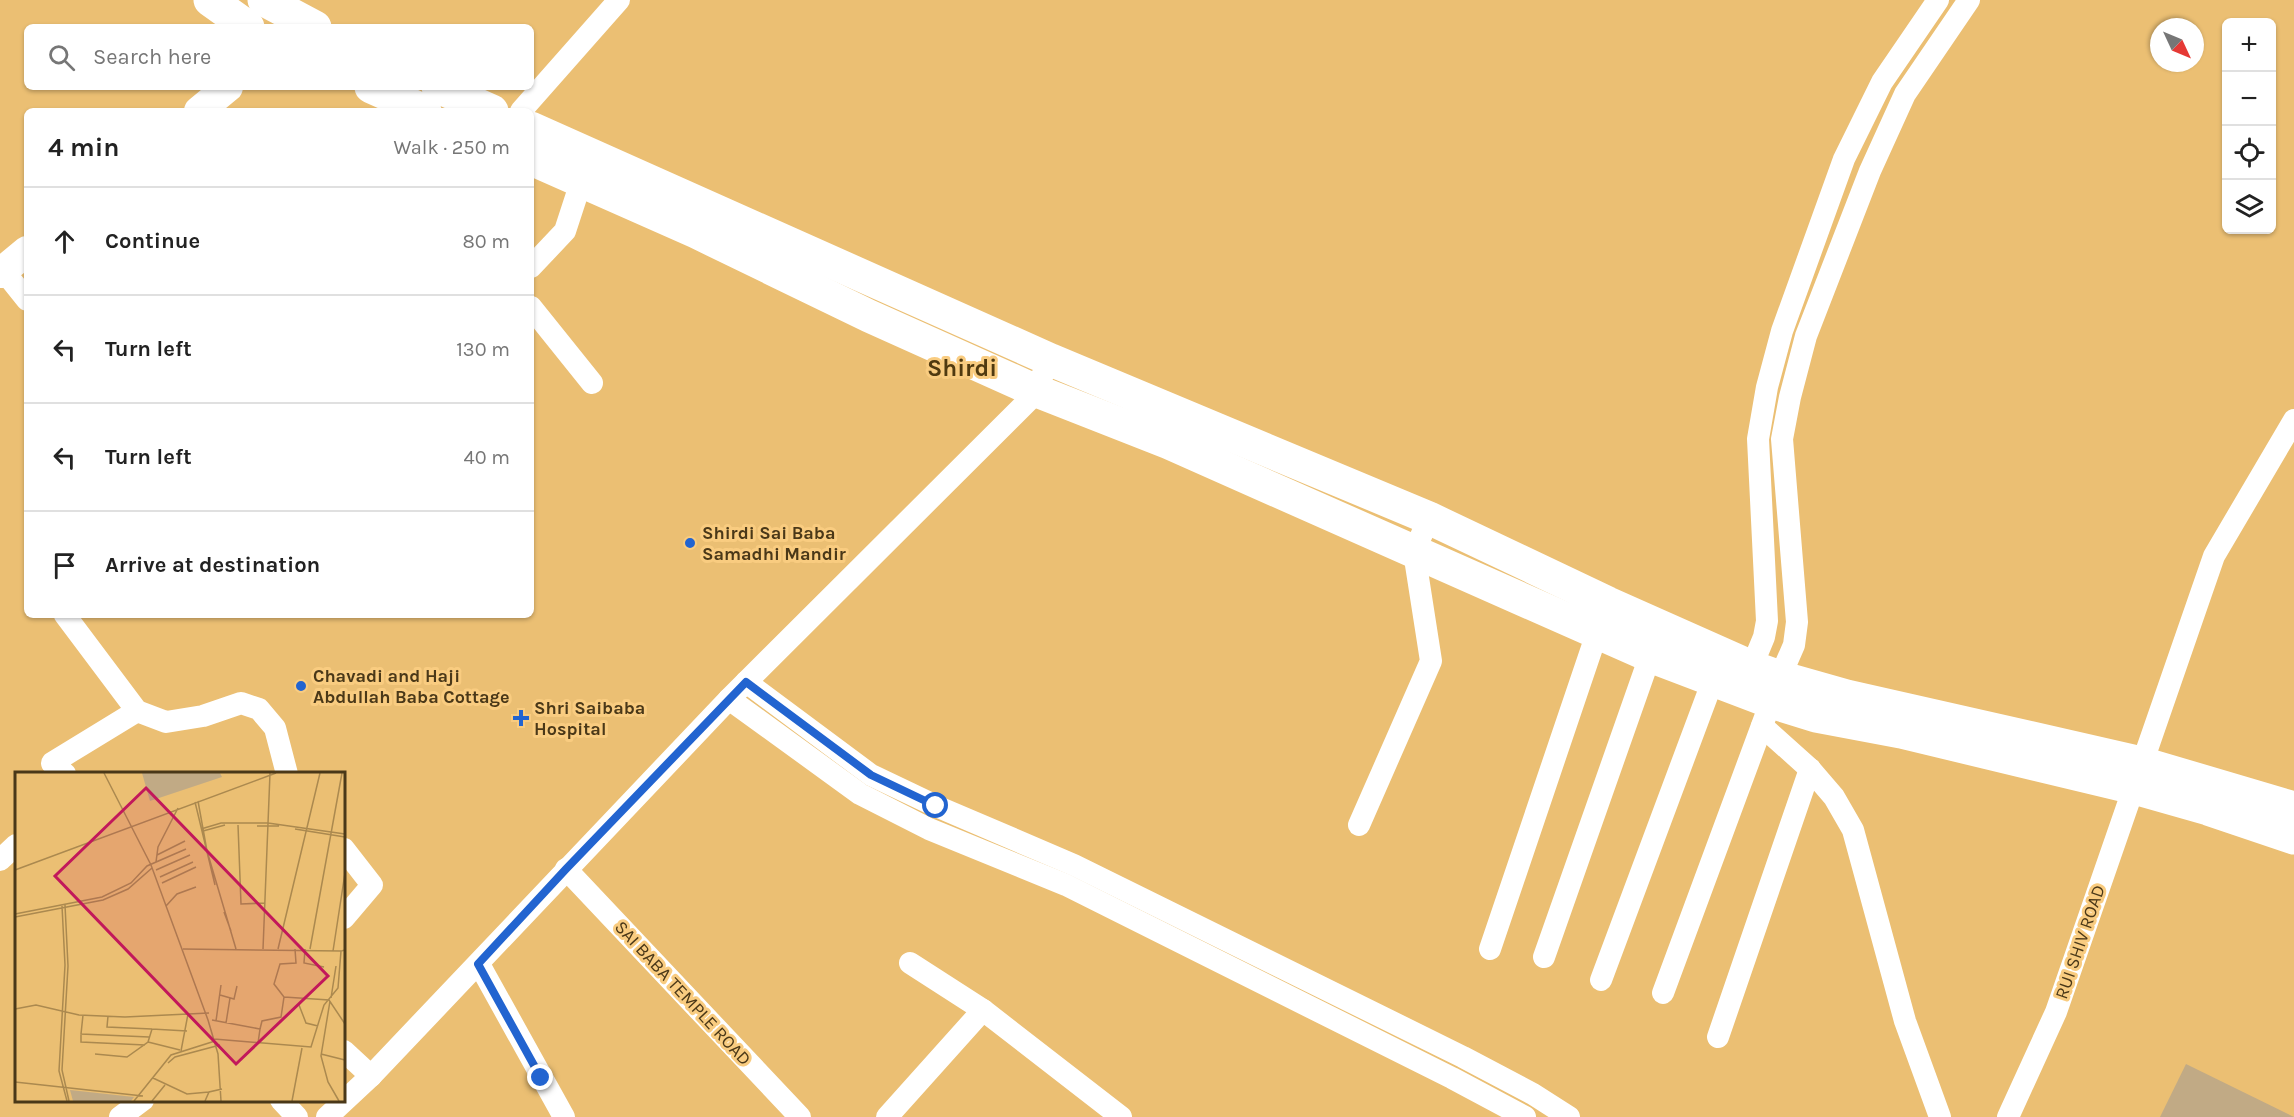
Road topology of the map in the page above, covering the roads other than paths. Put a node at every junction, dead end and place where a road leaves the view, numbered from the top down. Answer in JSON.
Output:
{"nodes":[{"id":1,"x":1938,"y":0,"type":"edge"},
{"id":2,"x":1969,"y":0,"type":"edge"},
{"id":3,"x":612,"y":2,"type":"edge"},
{"id":4,"x":224,"y":90,"type":"edge"},
{"id":5,"x":378,"y":90,"type":"edge"},
{"id":6,"x":445,"y":90,"type":"edge"},
{"id":7,"x":203,"y":108,"type":"edge"},
{"id":8,"x":418,"y":108,"type":"edge"},
{"id":9,"x":485,"y":108,"type":"edge"},
{"id":10,"x":524,"y":108,"type":"edge"},
{"id":11,"x":534,"y":129,"type":"edge"},
{"id":12,"x":534,"y":160,"type":"edge"},
{"id":13,"x":581,"y":182,"type":"junction"},
{"id":14,"x":24,"y":254,"type":"edge"},
{"id":15,"x":534,"y":264,"type":"edge"},
{"id":16,"x":2,"y":272,"type":"edge"},
{"id":17,"x":24,"y":297,"type":"edge"},
{"id":18,"x":534,"y":314,"type":"edge"},
{"id":19,"x":1051,"y":360,"type":"junction"},
{"id":20,"x":592,"y":383,"type":"dead end"},
{"id":21,"x":1034,"y":390,"type":"junction"},
{"id":22,"x":2294,"y":420,"type":"edge"},
{"id":23,"x":1429,"y":518,"type":"junction"},
{"id":24,"x":1414,"y":552,"type":"junction"},
{"id":25,"x":67,"y":618,"type":"edge"},
{"id":26,"x":1597,"y":633,"type":"junction"},
{"id":27,"x":1650,"y":656,"type":"junction"},
{"id":28,"x":746,"y":682,"type":"junction"},
{"id":29,"x":1753,"y":690,"type":"junction"},
{"id":30,"x":729,"y":699,"type":"junction"},
{"id":31,"x":137,"y":711,"type":"junction"},
{"id":32,"x":1810,"y":769,"type":"junction"},
{"id":33,"x":63,"y":772,"type":"edge"},
{"id":34,"x":286,"y":772,"type":"edge"},
{"id":35,"x":2138,"y":775,"type":"junction"},
{"id":36,"x":2294,"y":808,"type":"edge"},
{"id":37,"x":1359,"y":825,"type":"dead end"},
{"id":38,"x":2294,"y":838,"type":"edge"},
{"id":39,"x":15,"y":846,"type":"edge"},
{"id":40,"x":345,"y":850,"type":"edge"},
{"id":41,"x":0,"y":860,"type":"edge"},
{"id":42,"x":566,"y":869,"type":"junction"},
{"id":43,"x":345,"y":917,"type":"edge"},
{"id":44,"x":1490,"y":949,"type":"dead end"},
{"id":45,"x":1544,"y":957,"type":"dead end"},
{"id":46,"x":910,"y":963,"type":"dead end"},
{"id":47,"x":478,"y":964,"type":"junction"},
{"id":48,"x":1601,"y":980,"type":"dead end"},
{"id":49,"x":1663,"y":993,"type":"dead end"},
{"id":50,"x":983,"y":1010,"type":"junction"},
{"id":51,"x":1718,"y":1038,"type":"dead end"},
{"id":52,"x":345,"y":1052,"type":"edge"},
{"id":53,"x":371,"y":1076,"type":"junction"},
{"id":54,"x":345,"y":1100,"type":"edge"},
{"id":55,"x":142,"y":1102,"type":"edge"},
{"id":56,"x":282,"y":1102,"type":"edge"},
{"id":57,"x":343,"y":1102,"type":"edge"},
{"id":58,"x":120,"y":1117,"type":"edge"},
{"id":59,"x":297,"y":1117,"type":"edge"},
{"id":60,"x":327,"y":1117,"type":"edge"},
{"id":61,"x":564,"y":1117,"type":"edge"},
{"id":62,"x":800,"y":1117,"type":"edge"},
{"id":63,"x":887,"y":1117,"type":"edge"},
{"id":64,"x":1121,"y":1117,"type":"edge"},
{"id":65,"x":1525,"y":1117,"type":"edge"},
{"id":66,"x":1569,"y":1117,"type":"edge"},
{"id":67,"x":1940,"y":1117,"type":"edge"},
{"id":68,"x":2008,"y":1117,"type":"edge"}],
"edges":[{"from":1,"to":29,"type":"street"},
{"from":2,"to":29,"type":"street"},
{"from":3,"to":10,"type":"street"},
{"from":4,"to":7,"type":"main road"},
{"from":5,"to":8,"type":"highway"},
{"from":6,"to":9,"type":"highway"},
{"from":11,"to":19,"type":"highway"},
{"from":12,"to":13,"type":"highway"},
{"from":13,"to":15,"type":"street"},
{"from":13,"to":21,"type":"highway"},
{"from":14,"to":16,"type":"main road"},
{"from":16,"to":17,"type":"street"},
{"from":18,"to":20,"type":"street"},
{"from":19,"to":21,"type":"street"},
{"from":19,"to":23,"type":"highway"},
{"from":21,"to":24,"type":"highway"},
{"from":21,"to":28,"type":"street"},
{"from":22,"to":35,"type":"street","name":"RUI SHIV ROAD"},
{"from":23,"to":24,"type":"street"},
{"from":23,"to":29,"type":"highway"},
{"from":24,"to":26,"type":"highway"},
{"from":24,"to":37,"type":"street"},
{"from":25,"to":31,"type":"street"},
{"from":26,"to":27,"type":"highway"},
{"from":26,"to":44,"type":"street"},
{"from":27,"to":29,"type":"highway"},
{"from":27,"to":45,"type":"street"},
{"from":28,"to":30,"type":"street"},
{"from":28,"to":66,"type":"street"},
{"from":29,"to":32,"type":"street"},
{"from":29,"to":35,"type":"highway"},
{"from":29,"to":48,"type":"street"},
{"from":29,"to":49,"type":"street"},
{"from":30,"to":42,"type":"street"},
{"from":30,"to":65,"type":"street"},
{"from":31,"to":33,"type":"street"},
{"from":31,"to":34,"type":"street"},
{"from":32,"to":51,"type":"street"},
{"from":32,"to":67,"type":"street"},
{"from":35,"to":36,"type":"highway"},
{"from":35,"to":38,"type":"highway"},
{"from":35,"to":68,"type":"street","name":"RUI SHIV ROAD"},
{"from":39,"to":41,"type":"street"},
{"from":40,"to":43,"type":"street"},
{"from":42,"to":47,"type":"street"},
{"from":42,"to":62,"type":"street","name":"SAI BABA TEMPLE ROAD"},
{"from":46,"to":50,"type":"street"},
{"from":47,"to":53,"type":"street"},
{"from":47,"to":61,"type":"street"},
{"from":50,"to":63,"type":"street"},
{"from":50,"to":64,"type":"street"},
{"from":52,"to":53,"type":"street"},
{"from":53,"to":54,"type":"street"},
{"from":55,"to":58,"type":"street"},
{"from":56,"to":59,"type":"street"},
{"from":57,"to":60,"type":"street"}]}
